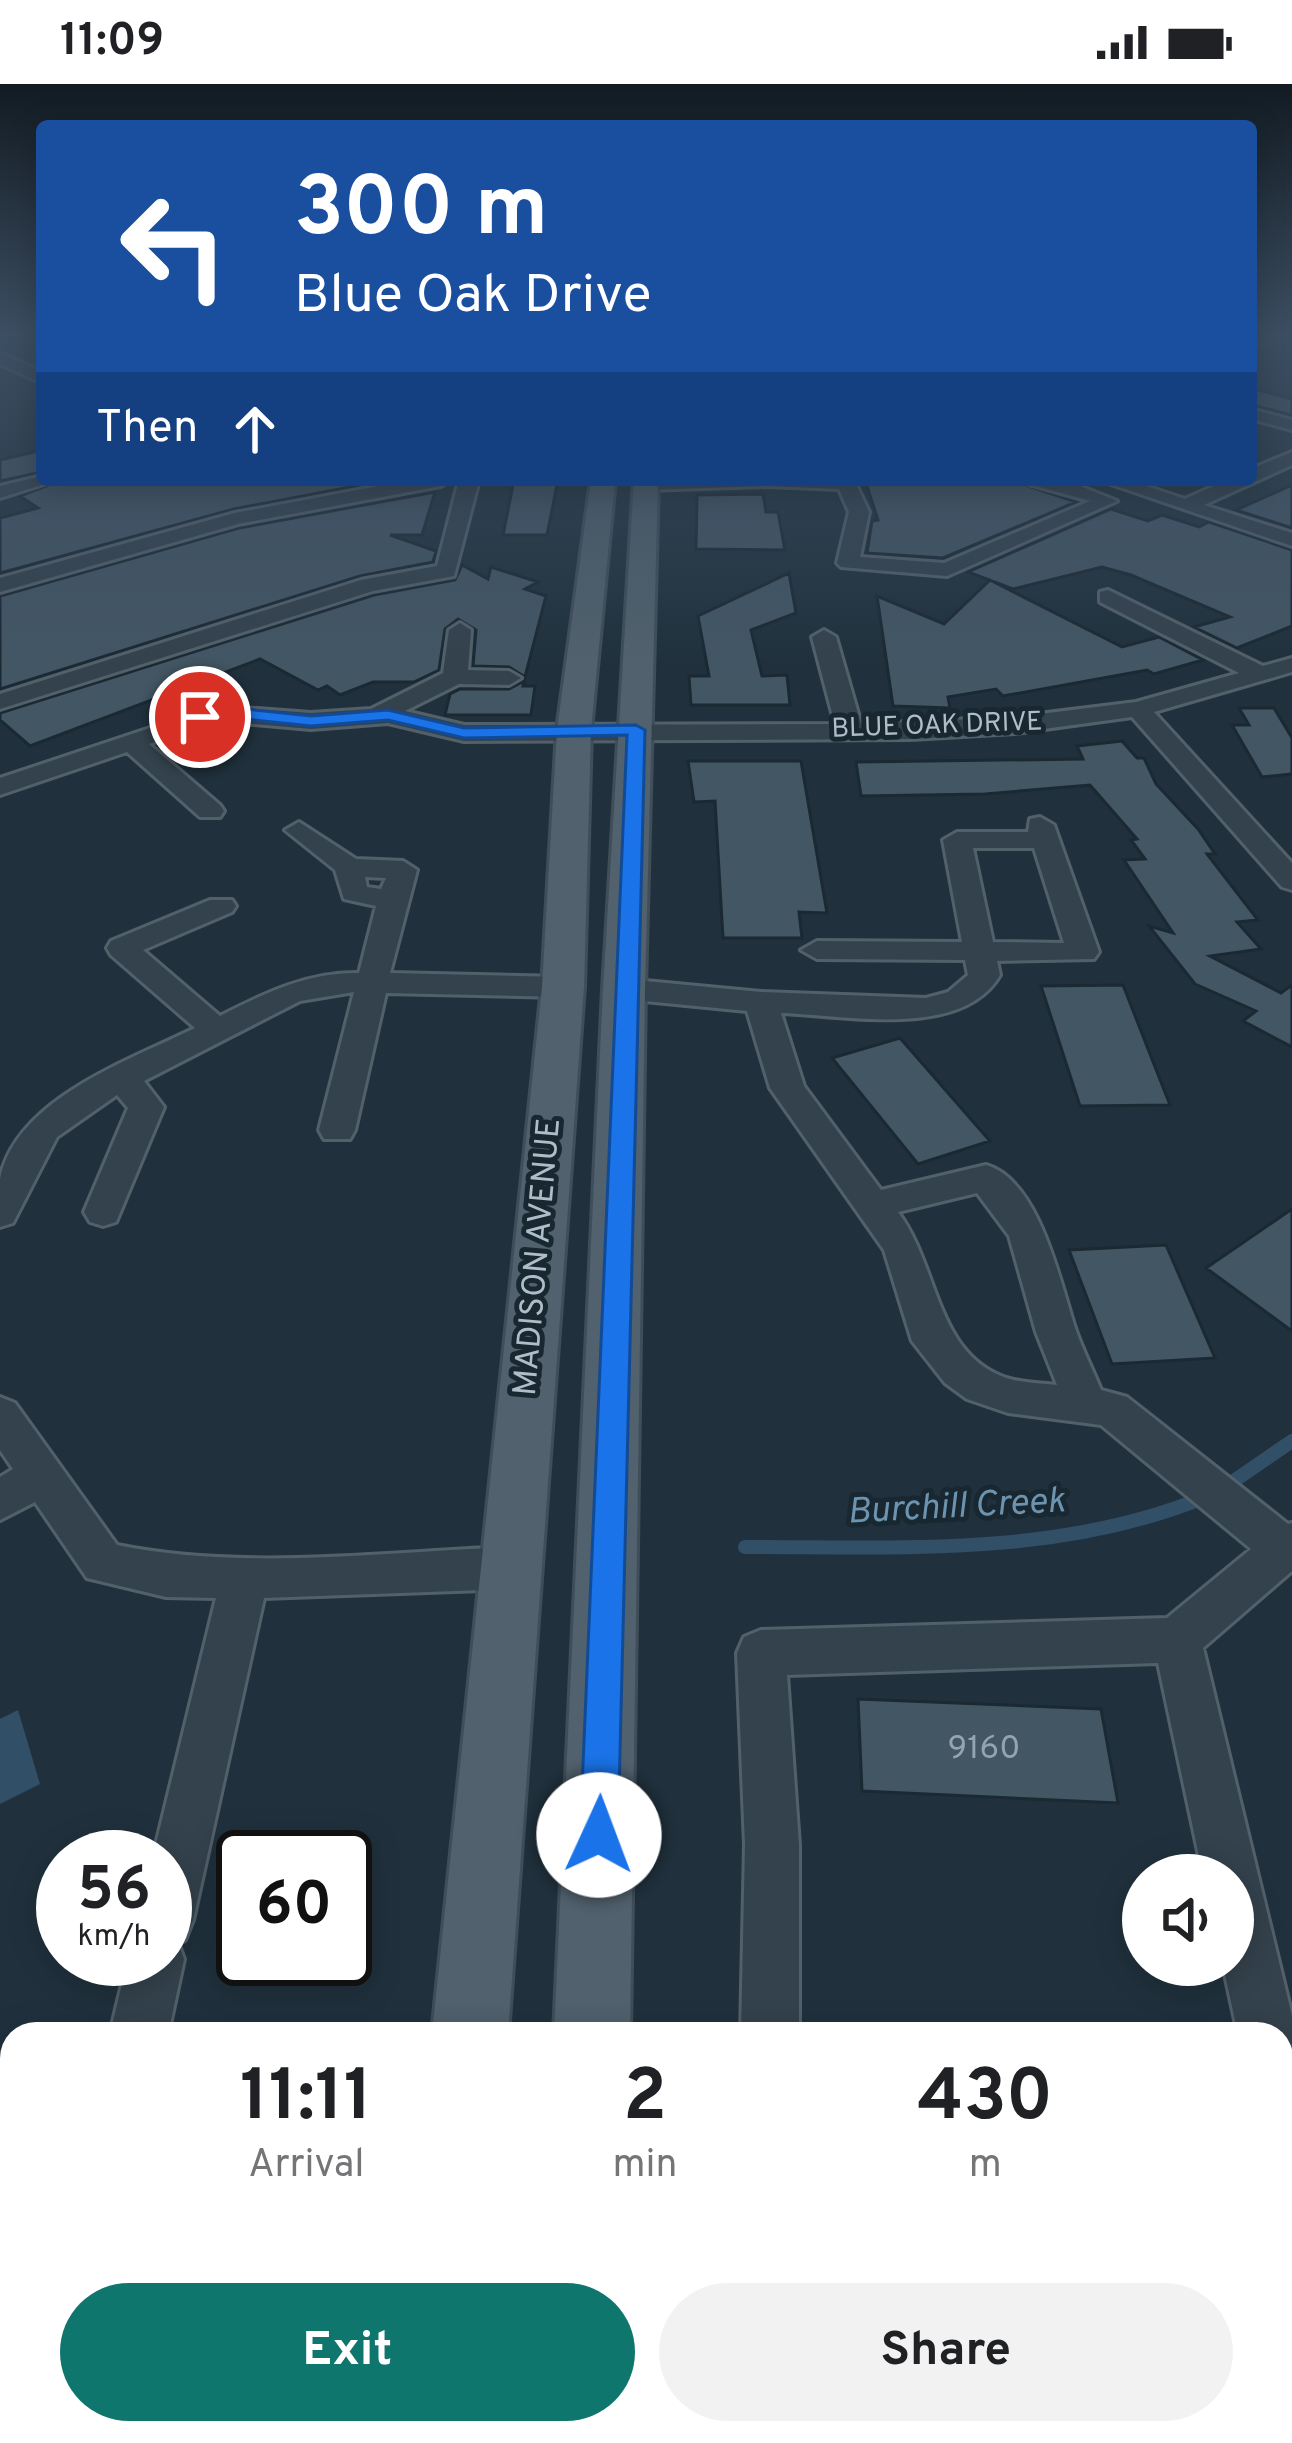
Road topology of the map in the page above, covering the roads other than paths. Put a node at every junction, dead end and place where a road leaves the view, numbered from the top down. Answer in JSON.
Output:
{"nodes":[{"id":1,"x":1292,"y":458,"type":"edge"},
{"id":2,"x":1257,"y":474,"type":"edge"},
{"id":3,"x":36,"y":483,"type":"edge"},
{"id":4,"x":409,"y":486,"type":"edge"},
{"id":5,"x":467,"y":486,"type":"edge"},
{"id":6,"x":602,"y":486,"type":"edge"},
{"id":7,"x":646,"y":486,"type":"edge"},
{"id":8,"x":847,"y":486,"type":"edge"},
{"id":9,"x":1065,"y":486,"type":"edge"},
{"id":10,"x":1230,"y":486,"type":"edge"},
{"id":11,"x":1110,"y":487,"type":"edge"},
{"id":12,"x":0,"y":492,"type":"edge"},
{"id":13,"x":1187,"y":506,"type":"junction"},
{"id":14,"x":1292,"y":540,"type":"edge"},
{"id":15,"x":0,"y":585,"type":"edge"},
{"id":16,"x":1108,"y":597,"type":"dead end"},
{"id":17,"x":460,"y":630,"type":"dead end"},
{"id":18,"x":824,"y":638,"type":"dead end"},
{"id":19,"x":1292,"y":664,"type":"edge"},
{"id":20,"x":1262,"y":675,"type":"junction"},
{"id":21,"x":455,"y":676,"type":"junction"},
{"id":22,"x":509,"y":678,"type":"dead end"},
{"id":23,"x":0,"y":702,"type":"edge"},
{"id":24,"x":1138,"y":709,"type":"junction"},
{"id":25,"x":378,"y":716,"type":"junction"},
{"id":26,"x":574,"y":730,"type":"junction"},
{"id":27,"x":636,"y":730,"type":"junction"},
{"id":28,"x":850,"y":731,"type":"junction"},
{"id":29,"x":130,"y":741,"type":"junction"},
{"id":30,"x":0,"y":787,"type":"edge"},
{"id":31,"x":210,"y":811,"type":"dead end"},
{"id":32,"x":299,"y":830,"type":"dead end"},
{"id":33,"x":1292,"y":881,"type":"edge"},
{"id":34,"x":220,"y":905,"type":"dead end"},
{"id":35,"x":817,"y":950,"type":"dead end"},
{"id":36,"x":980,"y":951,"type":"junction"},
{"id":37,"x":374,"y":982,"type":"junction"},
{"id":38,"x":563,"y":987,"type":"junction"},
{"id":39,"x":624,"y":989,"type":"junction"},
{"id":40,"x":761,"y":1002,"type":"junction"},
{"id":41,"x":217,"y":1030,"type":"junction"},
{"id":42,"x":122,"y":1078,"type":"junction"},
{"id":43,"x":337,"y":1130,"type":"dead end"},
{"id":44,"x":17,"y":1152,"type":"edge"},
{"id":45,"x":872,"y":1205,"type":"junction"},
{"id":46,"x":103,"y":1211,"type":"dead end"},
{"id":47,"x":0,"y":1213,"type":"edge"},
{"id":48,"x":1087,"y":1404,"type":"junction"},
{"id":49,"x":0,"y":1415,"type":"edge"},
{"id":50,"x":41,"y":1474,"type":"junction"},
{"id":51,"x":0,"y":1501,"type":"edge"},
{"id":52,"x":1288,"y":1546,"type":"edge"},
{"id":53,"x":512,"y":1568,"type":"junction"},
{"id":54,"x":245,"y":1578,"type":"junction"},
{"id":55,"x":1178,"y":1640,"type":"junction"},
{"id":56,"x":186,"y":1830,"type":"edge"},
{"id":57,"x":1226,"y":1854,"type":"edge"},
{"id":58,"x":1254,"y":1975,"type":"edge"},
{"id":59,"x":150,"y":1986,"type":"edge"},
{"id":60,"x":142,"y":2022,"type":"edge"},
{"id":61,"x":471,"y":2022,"type":"edge"},
{"id":62,"x":592,"y":2022,"type":"edge"},
{"id":63,"x":770,"y":2022,"type":"edge"},
{"id":64,"x":1265,"y":2022,"type":"edge"}],
"edges":[{"from":1,"to":2,"type":"street"},
{"from":3,"to":12,"type":"street"},
{"from":4,"to":15,"type":"street"},
{"from":5,"to":23,"type":"street"},
{"from":6,"to":26,"type":"main road","name":"MADISON AVENUE"},
{"from":7,"to":27,"type":"main road","name":"MADISON AVENUE"},
{"from":8,"to":11,"type":"street"},
{"from":9,"to":11,"type":"street"},
{"from":10,"to":13,"type":"street"},
{"from":11,"to":13,"type":"street"},
{"from":13,"to":14,"type":"street"},
{"from":16,"to":20,"type":"street"},
{"from":17,"to":21,"type":"street"},
{"from":18,"to":28,"type":"street"},
{"from":19,"to":20,"type":"street","name":"BLUE OAK DRIVE"},
{"from":20,"to":24,"type":"street","name":"BLUE OAK DRIVE"},
{"from":21,"to":22,"type":"street"},
{"from":21,"to":25,"type":"street"},
{"from":24,"to":28,"type":"street","name":"BLUE OAK DRIVE"},
{"from":24,"to":33,"type":"street"},
{"from":25,"to":26,"type":"street","name":"BLUE OAK DRIVE"},
{"from":25,"to":29,"type":"street"},
{"from":26,"to":27,"type":"street","name":"BLUE OAK DRIVE"},
{"from":26,"to":38,"type":"main road","name":"MADISON AVENUE"},
{"from":27,"to":28,"type":"street","name":"BLUE OAK DRIVE"},
{"from":27,"to":39,"type":"main road","name":"MADISON AVENUE"},
{"from":29,"to":30,"type":"street"},
{"from":29,"to":31,"type":"street"},
{"from":32,"to":37,"type":"street"},
{"from":34,"to":41,"type":"street"},
{"from":35,"to":36,"type":"street"},
{"from":36,"to":36,"type":"street"},
{"from":36,"to":40,"type":"street"},
{"from":37,"to":38,"type":"street"},
{"from":37,"to":41,"type":"street"},
{"from":37,"to":43,"type":"street"},
{"from":38,"to":53,"type":"main road","name":"MADISON AVENUE"},
{"from":39,"to":40,"type":"street"},
{"from":39,"to":62,"type":"main road","name":"MADISON AVENUE"},
{"from":40,"to":45,"type":"street"},
{"from":41,"to":42,"type":"street"},
{"from":42,"to":44,"type":"street"},
{"from":42,"to":46,"type":"street"},
{"from":44,"to":47,"type":"street"},
{"from":45,"to":48,"type":"street"},
{"from":45,"to":48,"type":"street"},
{"from":48,"to":52,"type":"street"},
{"from":49,"to":50,"type":"street"},
{"from":50,"to":51,"type":"street"},
{"from":50,"to":54,"type":"street"},
{"from":52,"to":55,"type":"street"},
{"from":53,"to":54,"type":"street"},
{"from":53,"to":61,"type":"main road","name":"MADISON AVENUE"},
{"from":54,"to":56,"type":"street"},
{"from":55,"to":57,"type":"street"},
{"from":55,"to":63,"type":"street"},
{"from":58,"to":64,"type":"street"},
{"from":59,"to":60,"type":"street"}]}
